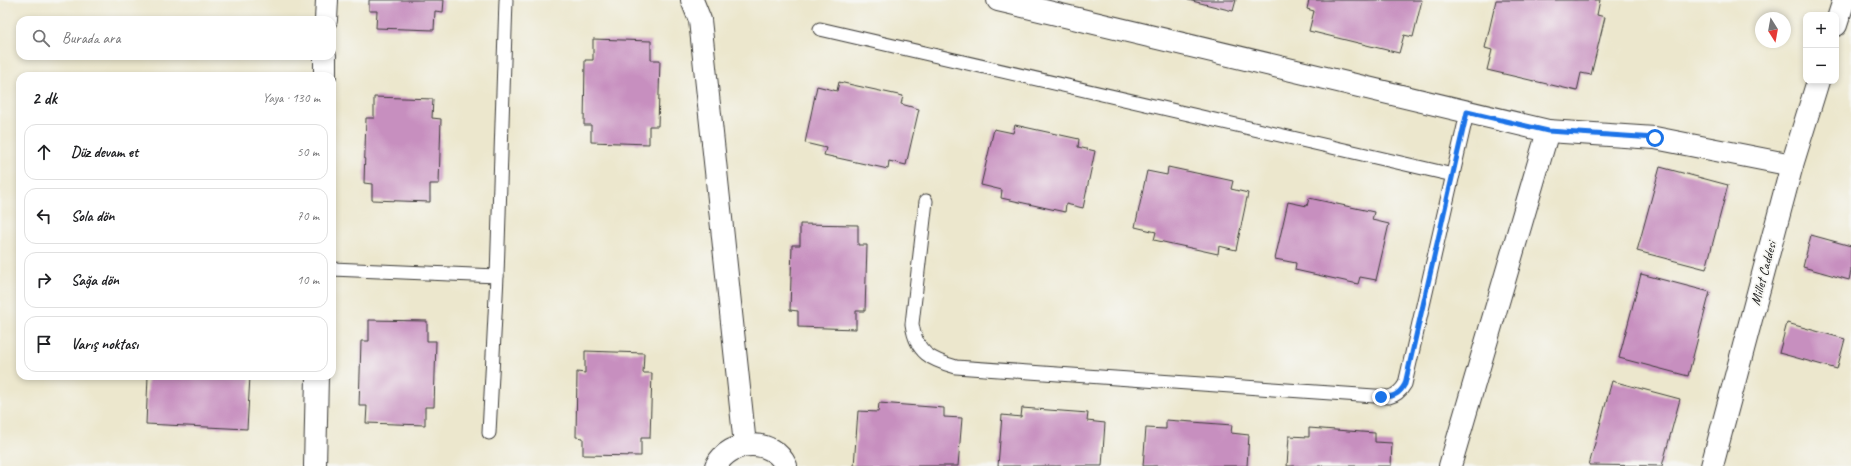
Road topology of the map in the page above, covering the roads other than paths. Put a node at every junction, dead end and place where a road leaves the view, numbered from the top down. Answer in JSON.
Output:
{"nodes":[{"id":1,"x":326,"y":0,"type":"edge"},
{"id":2,"x":506,"y":0,"type":"edge"},
{"id":3,"x":692,"y":0,"type":"edge"},
{"id":4,"x":998,"y":0,"type":"edge"},
{"id":5,"x":1844,"y":0,"type":"edge"},
{"id":6,"x":702,"y":10,"type":"edge"},
{"id":7,"x":326,"y":16,"type":"edge"},
{"id":8,"x":1839,"y":16,"type":"edge"},
{"id":9,"x":820,"y":29,"type":"dead end"},
{"id":10,"x":325,"y":60,"type":"edge"},
{"id":11,"x":325,"y":72,"type":"edge"},
{"id":12,"x":1817,"y":84,"type":"edge"},
{"id":13,"x":1467,"y":112,"type":"junction"},
{"id":14,"x":1548,"y":131,"type":"junction"},
{"id":15,"x":1792,"y":165,"type":"junction"},
{"id":16,"x":1453,"y":175,"type":"junction"},
{"id":17,"x":926,"y":201,"type":"dead end"},
{"id":18,"x":336,"y":269,"type":"edge"},
{"id":19,"x":497,"y":276,"type":"junction"},
{"id":20,"x":317,"y":380,"type":"edge"},
{"id":21,"x":488,"y":433,"type":"dead end"},
{"id":22,"x":745,"y":445,"type":"junction"},
{"id":23,"x":315,"y":466,"type":"edge"},
{"id":24,"x":716,"y":466,"type":"edge"},
{"id":25,"x":786,"y":466,"type":"edge"},
{"id":26,"x":1450,"y":466,"type":"edge"},
{"id":27,"x":1712,"y":466,"type":"edge"}],
"edges":[{"from":1,"to":7,"type":"street"},
{"from":2,"to":19,"type":"lane"},
{"from":3,"to":6,"type":"street"},
{"from":4,"to":13,"type":"street"},
{"from":5,"to":8,"type":"street"},
{"from":6,"to":22,"type":"street"},
{"from":9,"to":16,"type":"lane"},
{"from":10,"to":11,"type":"street"},
{"from":12,"to":15,"type":"street","name":"Millet Caddesi"},
{"from":13,"to":14,"type":"street"},
{"from":13,"to":16,"type":"lane"},
{"from":14,"to":15,"type":"street"},
{"from":14,"to":26,"type":"street"},
{"from":15,"to":27,"type":"street","name":"Millet Caddesi"},
{"from":16,"to":17,"type":"lane"},
{"from":18,"to":19,"type":"lane"},
{"from":19,"to":21,"type":"lane"},
{"from":20,"to":23,"type":"street"},
{"from":22,"to":24,"type":"street"},
{"from":22,"to":25,"type":"street"}]}
